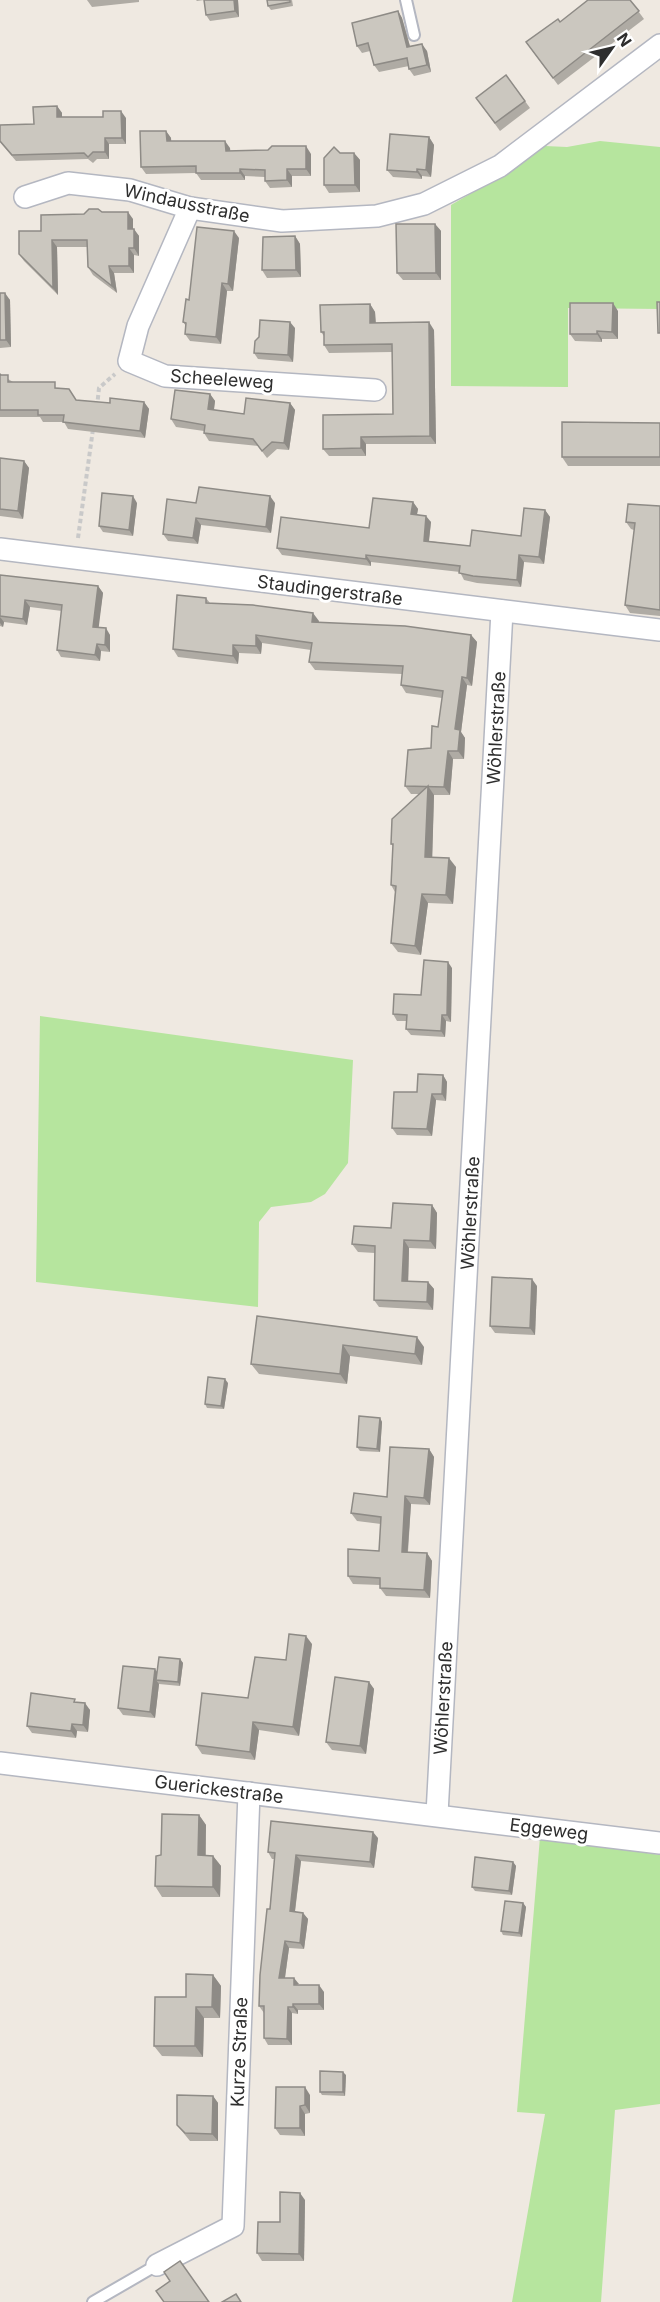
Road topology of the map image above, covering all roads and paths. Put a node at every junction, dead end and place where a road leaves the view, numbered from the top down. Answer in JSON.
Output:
{"nodes":[{"id":1,"x":406,"y":0,"type":"edge"},
{"id":2,"x":414,"y":35,"type":"dead end"},
{"id":3,"x":660,"y":45,"type":"edge"},
{"id":4,"x":25,"y":197,"type":"dead end"},
{"id":5,"x":190,"y":208,"type":"junction"},
{"id":6,"x":129,"y":361,"type":"junction"},
{"id":7,"x":375,"y":390,"type":"dead end"},
{"id":8,"x":96,"y":411,"type":"edge"},
{"id":9,"x":94,"y":422,"type":"edge"},
{"id":10,"x":0,"y":549,"type":"edge"},
{"id":11,"x":75,"y":559,"type":"junction"},
{"id":12,"x":502,"y":611,"type":"junction"},
{"id":13,"x":660,"y":630,"type":"edge"},
{"id":14,"x":0,"y":1763,"type":"edge"},
{"id":15,"x":249,"y":1793,"type":"junction"},
{"id":16,"x":437,"y":1814,"type":"junction"},
{"id":17,"x":660,"y":1843,"type":"edge"},
{"id":18,"x":157,"y":2265,"type":"joint"},
{"id":19,"x":93,"y":2302,"type":"edge"}],
"edges":[{"from":1,"to":2,"type":"lane"},
{"from":3,"to":5,"type":"street","name":"Windausstraße"},
{"from":4,"to":5,"type":"street","name":"Windausstraße"},
{"from":5,"to":6,"type":"street"},
{"from":6,"to":7,"type":"street","name":"Scheeleweg"},
{"from":6,"to":8,"type":"path"},
{"from":9,"to":11,"type":"path"},
{"from":10,"to":11,"type":"street","name":"Staudingerstraße"},
{"from":11,"to":12,"type":"street","name":"Staudingerstraße"},
{"from":12,"to":13,"type":"street","name":"Staudingerstraße"},
{"from":12,"to":16,"type":"street","name":"Wöhlerstraße"},
{"from":14,"to":15,"type":"street","name":"Guerickestraße"},
{"from":15,"to":16,"type":"street","name":"Guerickestraße"},
{"from":15,"to":18,"type":"street","name":"Kurze Straße"},
{"from":16,"to":17,"type":"street","name":"Eggeweg"},
{"from":18,"to":19,"type":"lane"}]}
